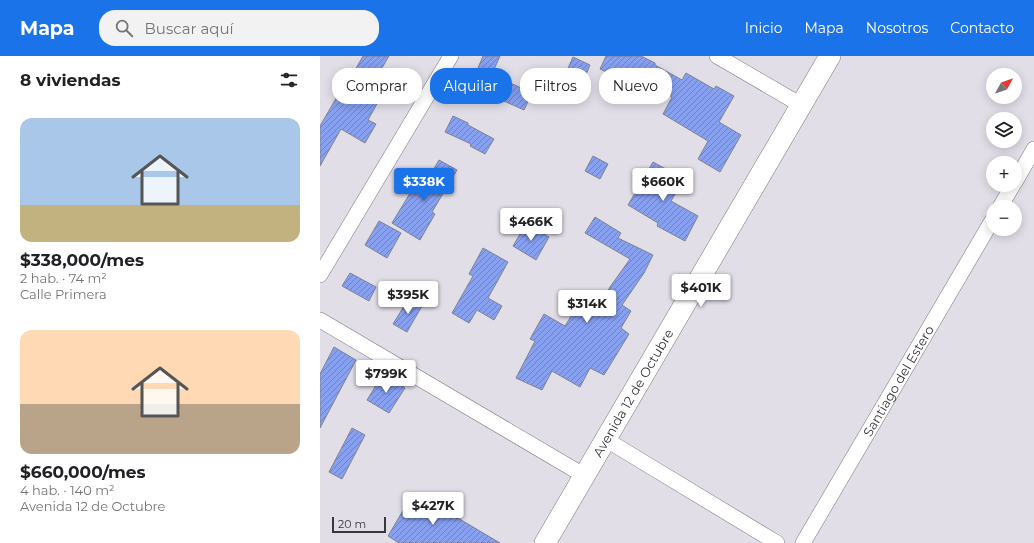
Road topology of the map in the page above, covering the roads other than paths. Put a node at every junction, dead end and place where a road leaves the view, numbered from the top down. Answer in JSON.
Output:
{"nodes":[{"id":1,"x":451,"y":56,"type":"edge"},
{"id":2,"x":718,"y":56,"type":"edge"},
{"id":3,"x":830,"y":56,"type":"edge"},
{"id":4,"x":801,"y":105,"type":"junction"},
{"id":5,"x":1034,"y":149,"type":"edge"},
{"id":6,"x":1022,"y":170,"type":"edge"},
{"id":7,"x":986,"y":231,"type":"edge"},
{"id":8,"x":320,"y":275,"type":"edge"},
{"id":9,"x":320,"y":320,"type":"edge"},
{"id":10,"x":605,"y":440,"type":"junction"},
{"id":11,"x":585,"y":476,"type":"junction"},
{"id":12,"x":545,"y":543,"type":"edge"},
{"id":13,"x":777,"y":543,"type":"edge"},
{"id":14,"x":803,"y":543,"type":"edge"}],
"edges":[{"from":1,"to":8,"type":"street"},
{"from":2,"to":4,"type":"street"},
{"from":3,"to":4,"type":"main road","name":"Avenida 12 de Octubre"},
{"from":4,"to":10,"type":"main road","name":"Avenida 12 de Octubre"},
{"from":5,"to":6,"type":"street"},
{"from":7,"to":14,"type":"street","name":"Santiago del Estero"},
{"from":9,"to":11,"type":"street"},
{"from":10,"to":11,"type":"main road","name":"Avenida 12 de Octubre"},
{"from":10,"to":13,"type":"street"},
{"from":11,"to":12,"type":"main road","name":"Avenida 12 de Octubre"}]}
